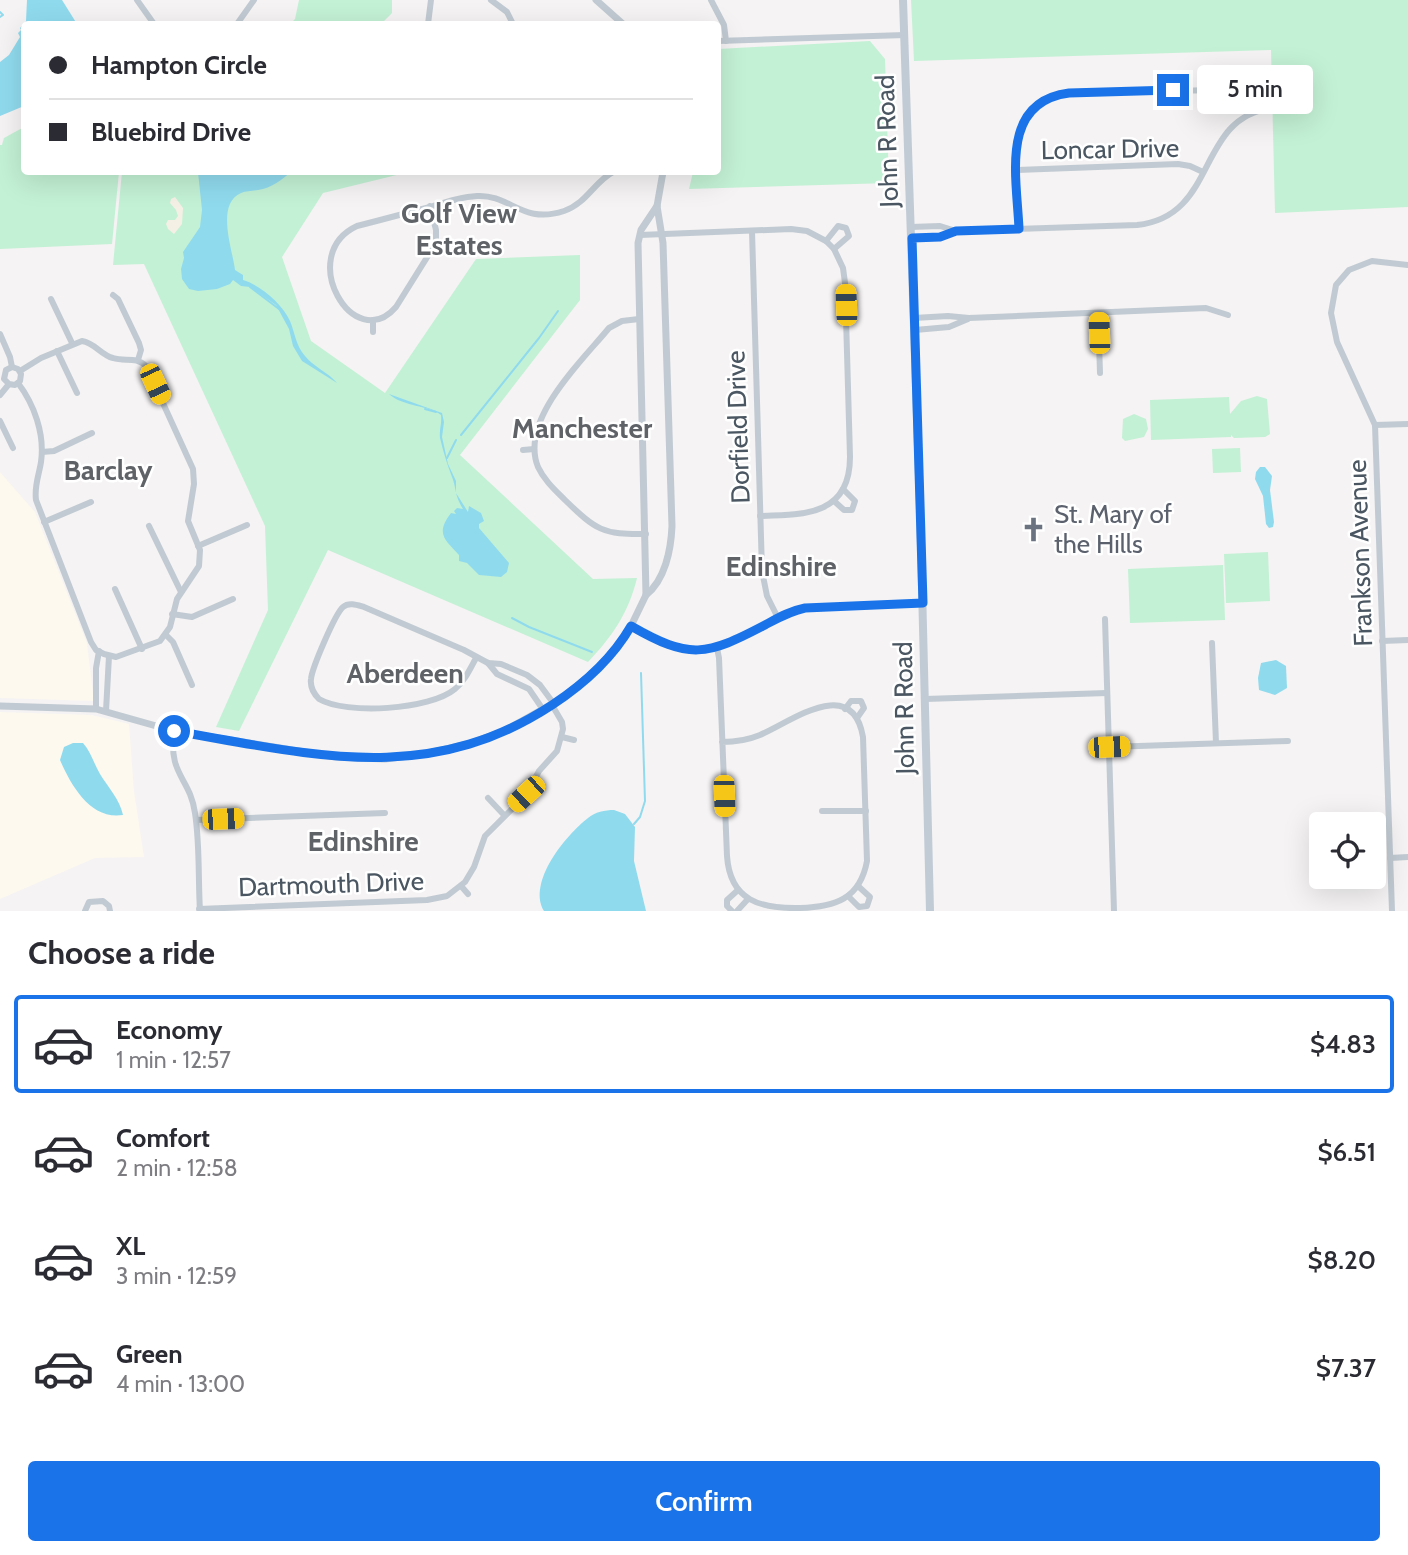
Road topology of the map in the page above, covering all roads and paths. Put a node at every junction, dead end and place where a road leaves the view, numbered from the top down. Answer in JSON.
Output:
{"nodes":[{"id":1,"x":137,"y":0,"type":"edge"},
{"id":2,"x":254,"y":0,"type":"edge"},
{"id":3,"x":431,"y":0,"type":"edge"},
{"id":4,"x":491,"y":0,"type":"edge"},
{"id":5,"x":596,"y":0,"type":"edge"},
{"id":6,"x":711,"y":0,"type":"edge"},
{"id":7,"x":903,"y":0,"type":"edge"},
{"id":8,"x":152,"y":21,"type":"edge"},
{"id":9,"x":239,"y":21,"type":"edge"},
{"id":10,"x":428,"y":21,"type":"edge"},
{"id":11,"x":512,"y":21,"type":"edge"},
{"id":12,"x":620,"y":21,"type":"edge"},
{"id":13,"x":905,"y":35,"type":"junction"},
{"id":14,"x":721,"y":41,"type":"edge"},
{"id":15,"x":726,"y":41,"type":"junction"},
{"id":16,"x":1270,"y":108,"type":"dead end"},
{"id":17,"x":1248,"y":114,"type":"junction"},
{"id":18,"x":1017,"y":170,"type":"junction"},
{"id":19,"x":1203,"y":172,"type":"junction"},
{"id":20,"x":608,"y":175,"type":"edge"},
{"id":21,"x":662,"y":175,"type":"edge"},
{"id":22,"x":430,"y":206,"type":"junction"},
{"id":23,"x":657,"y":206,"type":"junction"},
{"id":24,"x":911,"y":227,"type":"junction"},
{"id":25,"x":1019,"y":229,"type":"junction"},
{"id":26,"x":752,"y":231,"type":"junction"},
{"id":27,"x":956,"y":231,"type":"junction"},
{"id":28,"x":662,"y":234,"type":"junction"},
{"id":29,"x":640,"y":235,"type":"junction"},
{"id":30,"x":912,"y":238,"type":"junction"},
{"id":31,"x":826,"y":241,"type":"junction"},
{"id":32,"x":834,"y":249,"type":"junction"},
{"id":33,"x":1408,"y":265,"type":"edge"},
{"id":34,"x":113,"y":295,"type":"dead end"},
{"id":35,"x":51,"y":299,"type":"dead end"},
{"id":36,"x":1098,"y":313,"type":"junction"},
{"id":37,"x":1228,"y":315,"type":"dead end"},
{"id":38,"x":914,"y":318,"type":"junction"},
{"id":39,"x":969,"y":318,"type":"junction"},
{"id":40,"x":639,"y":319,"type":"junction"},
{"id":41,"x":373,"y":320,"type":"junction"},
{"id":42,"x":915,"y":330,"type":"junction"},
{"id":43,"x":373,"y":332,"type":"dead end"},
{"id":44,"x":0,"y":334,"type":"edge"},
{"id":45,"x":72,"y":344,"type":"junction"},
{"id":46,"x":57,"y":351,"type":"junction"},
{"id":47,"x":138,"y":360,"type":"junction"},
{"id":48,"x":12,"y":367,"type":"junction"},
{"id":49,"x":20,"y":372,"type":"junction"},
{"id":50,"x":1100,"y":373,"type":"dead end"},
{"id":51,"x":18,"y":383,"type":"junction"},
{"id":52,"x":9,"y":384,"type":"junction"},
{"id":53,"x":76,"y":393,"type":"dead end"},
{"id":54,"x":0,"y":395,"type":"edge"},
{"id":55,"x":0,"y":421,"type":"edge"},
{"id":56,"x":1408,"y":424,"type":"edge"},
{"id":57,"x":1375,"y":425,"type":"junction"},
{"id":58,"x":92,"y":433,"type":"dead end"},
{"id":59,"x":13,"y":448,"type":"dead end"},
{"id":60,"x":534,"y":449,"type":"junction"},
{"id":61,"x":523,"y":450,"type":"dead end"},
{"id":62,"x":42,"y":452,"type":"junction"},
{"id":63,"x":843,"y":489,"type":"junction"},
{"id":64,"x":834,"y":501,"type":"junction"},
{"id":65,"x":91,"y":502,"type":"dead end"},
{"id":66,"x":760,"y":516,"type":"junction"},
{"id":67,"x":44,"y":522,"type":"junction"},
{"id":68,"x":247,"y":525,"type":"dead end"},
{"id":69,"x":149,"y":526,"type":"dead end"},
{"id":70,"x":646,"y":534,"type":"junction"},
{"id":71,"x":198,"y":546,"type":"junction"},
{"id":72,"x":115,"y":589,"type":"dead end"},
{"id":73,"x":181,"y":592,"type":"junction"},
{"id":74,"x":646,"y":596,"type":"junction"},
{"id":75,"x":233,"y":599,"type":"dead end"},
{"id":76,"x":923,"y":603,"type":"junction"},
{"id":77,"x":172,"y":614,"type":"junction"},
{"id":78,"x":778,"y":618,"type":"junction"},
{"id":79,"x":1105,"y":620,"type":"dead end"},
{"id":80,"x":631,"y":626,"type":"junction"},
{"id":81,"x":166,"y":635,"type":"junction"},
{"id":82,"x":1408,"y":640,"type":"edge"},
{"id":83,"x":1382,"y":641,"type":"junction"},
{"id":84,"x":1212,"y":643,"type":"dead end"},
{"id":85,"x":717,"y":648,"type":"junction"},
{"id":86,"x":142,"y":649,"type":"junction"},
{"id":87,"x":99,"y":651,"type":"junction"},
{"id":88,"x":109,"y":656,"type":"junction"},
{"id":89,"x":476,"y":658,"type":"junction"},
{"id":90,"x":488,"y":663,"type":"junction"},
{"id":91,"x":527,"y":675,"type":"junction"},
{"id":92,"x":522,"y":684,"type":"junction"},
{"id":93,"x":192,"y":685,"type":"dead end"},
{"id":94,"x":97,"y":687,"type":"junction"},
{"id":95,"x":107,"y":687,"type":"junction"},
{"id":96,"x":1107,"y":692,"type":"junction"},
{"id":97,"x":925,"y":699,"type":"junction"},
{"id":98,"x":553,"y":705,"type":"junction"},
{"id":99,"x":0,"y":706,"type":"edge"},
{"id":100,"x":96,"y":709,"type":"junction"},
{"id":101,"x":845,"y":709,"type":"junction"},
{"id":102,"x":106,"y":711,"type":"junction"},
{"id":103,"x":544,"y":711,"type":"junction"},
{"id":104,"x":857,"y":718,"type":"junction"},
{"id":105,"x":174,"y":731,"type":"junction"},
{"id":106,"x":562,"y":737,"type":"junction"},
{"id":107,"x":574,"y":740,"type":"dead end"},
{"id":108,"x":1288,"y":741,"type":"dead end"},
{"id":109,"x":722,"y":742,"type":"junction"},
{"id":110,"x":1216,"y":743,"type":"junction"},
{"id":111,"x":1109,"y":747,"type":"junction"},
{"id":112,"x":488,"y":798,"type":"dead end"},
{"id":113,"x":822,"y":811,"type":"dead end"},
{"id":114,"x":866,"y":811,"type":"junction"},
{"id":115,"x":385,"y":813,"type":"dead end"},
{"id":116,"x":504,"y":815,"type":"junction"},
{"id":117,"x":196,"y":820,"type":"junction"},
{"id":118,"x":1408,"y":857,"type":"edge"},
{"id":119,"x":1390,"y":858,"type":"junction"},
{"id":120,"x":461,"y":886,"type":"junction"},
{"id":121,"x":858,"y":886,"type":"junction"},
{"id":122,"x":738,"y":890,"type":"junction"},
{"id":123,"x":468,"y":894,"type":"dead end"},
{"id":124,"x":848,"y":896,"type":"junction"},
{"id":125,"x":748,"y":899,"type":"junction"},
{"id":126,"x":200,"y":910,"type":"edge"},
{"id":127,"x":85,"y":911,"type":"edge"},
{"id":128,"x":110,"y":911,"type":"edge"},
{"id":129,"x":735,"y":911,"type":"edge"},
{"id":130,"x":930,"y":911,"type":"edge"},
{"id":131,"x":1114,"y":911,"type":"edge"},
{"id":132,"x":1392,"y":911,"type":"edge"}],
"edges":[{"from":1,"to":8,"type":"street"},
{"from":2,"to":9,"type":"street"},
{"from":3,"to":10,"type":"street"},
{"from":4,"to":11,"type":"street"},
{"from":5,"to":12,"type":"street"},
{"from":6,"to":15,"type":"street"},
{"from":7,"to":13,"type":"main road","name":"John R Road"},
{"from":13,"to":15,"type":"street"},
{"from":13,"to":24,"type":"main road","name":"John R Road"},
{"from":14,"to":15,"type":"street"},
{"from":16,"to":17,"type":"street"},
{"from":17,"to":18,"type":"street"},
{"from":17,"to":19,"type":"street"},
{"from":18,"to":19,"type":"street","name":"Loncar Drive"},
{"from":18,"to":25,"type":"street"},
{"from":19,"to":25,"type":"street"},
{"from":20,"to":22,"type":"street"},
{"from":21,"to":23,"type":"street"},
{"from":22,"to":41,"type":"street"},
{"from":22,"to":41,"type":"street"},
{"from":23,"to":28,"type":"street"},
{"from":23,"to":29,"type":"street"},
{"from":24,"to":27,"type":"street"},
{"from":24,"to":30,"type":"main road","name":"John R Road"},
{"from":25,"to":27,"type":"street"},
{"from":26,"to":28,"type":"street"},
{"from":26,"to":31,"type":"street"},
{"from":26,"to":66,"type":"street","name":"Dorfield Drive"},
{"from":27,"to":30,"type":"street"},
{"from":28,"to":29,"type":"street"},
{"from":28,"to":74,"type":"street"},
{"from":29,"to":40,"type":"street"},
{"from":30,"to":38,"type":"main road","name":"John R Road"},
{"from":31,"to":32,"type":"street"},
{"from":31,"to":32,"type":"street"},
{"from":32,"to":63,"type":"street"},
{"from":33,"to":57,"type":"street","name":"Frankson Avenue"},
{"from":34,"to":47,"type":"street"},
{"from":35,"to":45,"type":"street"},
{"from":36,"to":37,"type":"street"},
{"from":36,"to":39,"type":"street"},
{"from":36,"to":50,"type":"street"},
{"from":38,"to":39,"type":"street"},
{"from":38,"to":42,"type":"main road","name":"John R Road"},
{"from":39,"to":42,"type":"street"},
{"from":40,"to":60,"type":"street"},
{"from":40,"to":70,"type":"street"},
{"from":41,"to":43,"type":"street"},
{"from":42,"to":76,"type":"main road","name":"John R Road"},
{"from":44,"to":48,"type":"street"},
{"from":45,"to":46,"type":"street"},
{"from":45,"to":47,"type":"street"},
{"from":46,"to":49,"type":"street"},
{"from":46,"to":53,"type":"street"},
{"from":47,"to":71,"type":"street"},
{"from":48,"to":49,"type":"street"},
{"from":48,"to":52,"type":"street"},
{"from":49,"to":51,"type":"street"},
{"from":51,"to":52,"type":"street"},
{"from":51,"to":62,"type":"street"},
{"from":52,"to":54,"type":"street"},
{"from":55,"to":59,"type":"street"},
{"from":56,"to":57,"type":"street"},
{"from":57,"to":83,"type":"street","name":"Frankson Avenue"},
{"from":58,"to":62,"type":"street"},
{"from":60,"to":61,"type":"street"},
{"from":60,"to":70,"type":"street"},
{"from":62,"to":67,"type":"street"},
{"from":63,"to":64,"type":"street"},
{"from":63,"to":64,"type":"street"},
{"from":64,"to":66,"type":"street"},
{"from":65,"to":67,"type":"street"},
{"from":66,"to":78,"type":"street","name":"Dorfield Drive"},
{"from":67,"to":87,"type":"street"},
{"from":68,"to":71,"type":"street"},
{"from":69,"to":73,"type":"street"},
{"from":70,"to":74,"type":"street"},
{"from":71,"to":73,"type":"street"},
{"from":72,"to":86,"type":"street"},
{"from":73,"to":77,"type":"street"},
{"from":74,"to":80,"type":"street"},
{"from":75,"to":77,"type":"street"},
{"from":76,"to":78,"type":"street"},
{"from":76,"to":97,"type":"main road","name":"John R Road"},
{"from":77,"to":81,"type":"street"},
{"from":78,"to":85,"type":"street"},
{"from":79,"to":96,"type":"street"},
{"from":80,"to":85,"type":"street"},
{"from":80,"to":98,"type":"street"},
{"from":81,"to":86,"type":"street"},
{"from":81,"to":93,"type":"street"},
{"from":82,"to":83,"type":"street"},
{"from":83,"to":119,"type":"street","name":"Frankson Avenue"},
{"from":84,"to":110,"type":"street"},
{"from":85,"to":109,"type":"street"},
{"from":86,"to":88,"type":"street"},
{"from":87,"to":88,"type":"street"},
{"from":87,"to":94,"type":"street"},
{"from":88,"to":95,"type":"street"},
{"from":89,"to":89,"type":"street"},
{"from":89,"to":90,"type":"street"},
{"from":90,"to":91,"type":"street"},
{"from":90,"to":92,"type":"street"},
{"from":91,"to":92,"type":"street"},
{"from":91,"to":98,"type":"street"},
{"from":92,"to":103,"type":"street"},
{"from":94,"to":95,"type":"street"},
{"from":94,"to":100,"type":"street"},
{"from":95,"to":102,"type":"street"},
{"from":96,"to":97,"type":"street"},
{"from":96,"to":111,"type":"street"},
{"from":97,"to":130,"type":"main road","name":"John R Road"},
{"from":98,"to":103,"type":"street"},
{"from":98,"to":106,"type":"street"},
{"from":99,"to":100,"type":"street"},
{"from":100,"to":102,"type":"street"},
{"from":101,"to":104,"type":"street"},
{"from":101,"to":104,"type":"street"},
{"from":101,"to":109,"type":"street"},
{"from":102,"to":105,"type":"street"},
{"from":103,"to":105,"type":"street"},
{"from":104,"to":114,"type":"street"},
{"from":105,"to":117,"type":"street"},
{"from":106,"to":107,"type":"street"},
{"from":106,"to":116,"type":"street","name":"Dartmouth Drive"},
{"from":108,"to":110,"type":"street"},
{"from":109,"to":122,"type":"street"},
{"from":110,"to":111,"type":"street"},
{"from":111,"to":131,"type":"street"},
{"from":112,"to":116,"type":"street"},
{"from":113,"to":114,"type":"street"},
{"from":114,"to":121,"type":"street"},
{"from":115,"to":117,"type":"street"},
{"from":116,"to":120,"type":"street","name":"Dartmouth Drive"},
{"from":117,"to":126,"type":"street"},
{"from":118,"to":119,"type":"street"},
{"from":119,"to":132,"type":"street","name":"Frankson Avenue"},
{"from":120,"to":123,"type":"street","name":"Dartmouth Drive"},
{"from":120,"to":126,"type":"street","name":"Dartmouth Drive"},
{"from":121,"to":124,"type":"street"},
{"from":121,"to":124,"type":"street"},
{"from":122,"to":125,"type":"street"},
{"from":122,"to":129,"type":"street"},
{"from":124,"to":125,"type":"street"},
{"from":125,"to":129,"type":"street"},
{"from":127,"to":128,"type":"street"}]}
